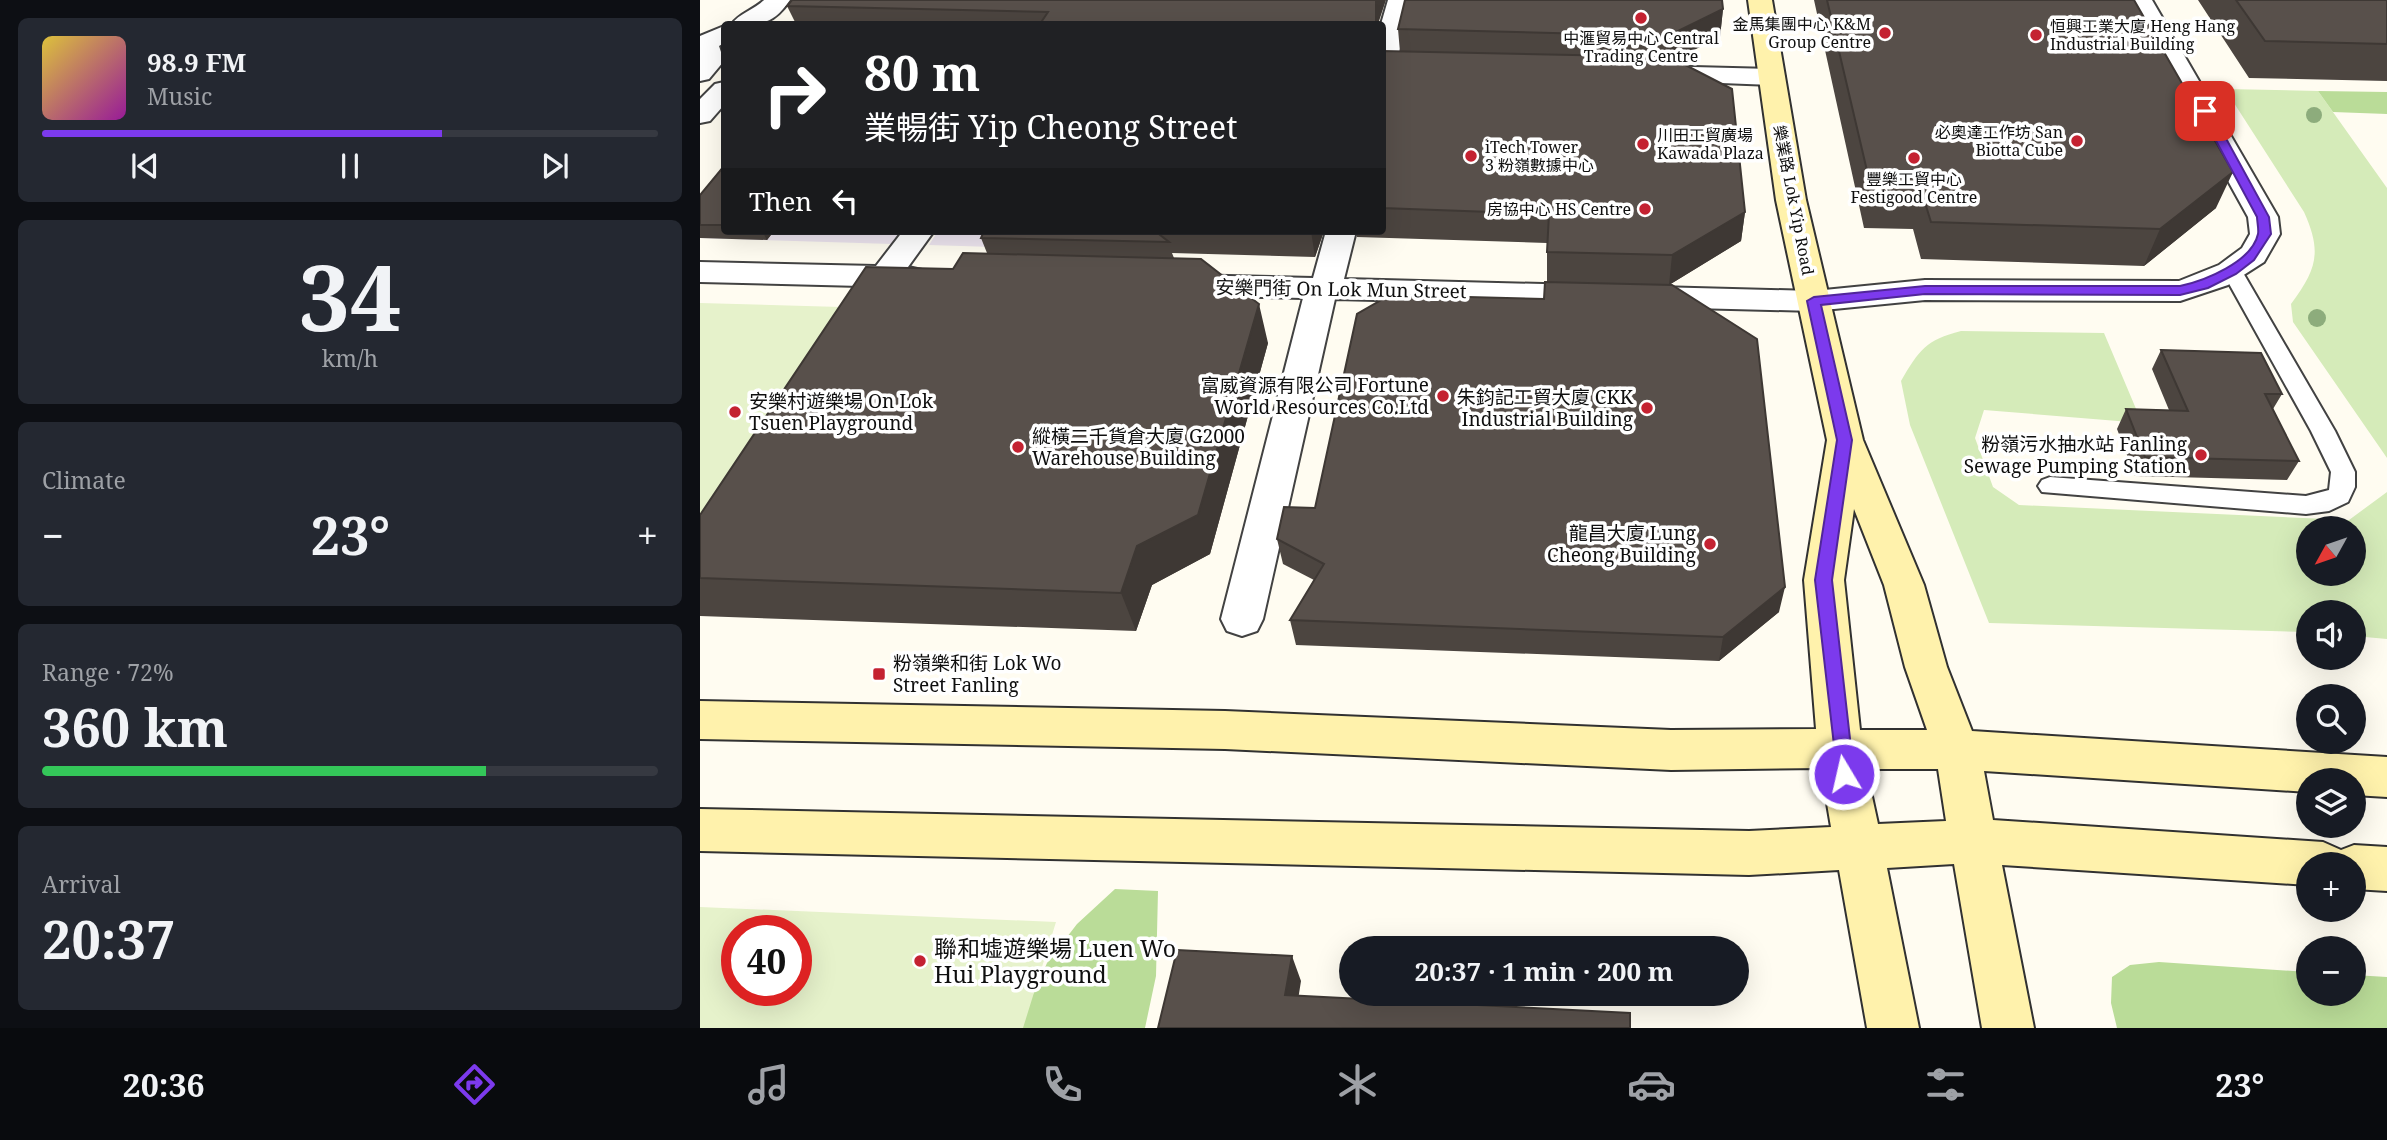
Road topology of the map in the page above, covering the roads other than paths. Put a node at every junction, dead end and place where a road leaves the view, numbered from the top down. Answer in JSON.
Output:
{"nodes":[{"id":1,"x":1400,"y":0,"type":"edge"},
{"id":2,"x":1760,"y":0,"type":"edge"},
{"id":3,"x":2140,"y":0,"type":"edge"},
{"id":4,"x":713,"y":42,"type":"edge"},
{"id":5,"x":1386,"y":56,"type":"edge"},
{"id":6,"x":1386,"y":68,"type":"edge"},
{"id":7,"x":1411,"y":68,"type":"edge"},
{"id":8,"x":700,"y":73,"type":"edge"},
{"id":9,"x":1634,"y":73,"type":"edge"},
{"id":10,"x":1772,"y":77,"type":"junction"},
{"id":11,"x":721,"y":93,"type":"edge"},
{"id":12,"x":700,"y":115,"type":"edge"},
{"id":13,"x":916,"y":235,"type":"edge"},
{"id":14,"x":1340,"y":235,"type":"edge"},
{"id":15,"x":2232,"y":271,"type":"junction"},
{"id":16,"x":700,"y":272,"type":"edge"},
{"id":17,"x":885,"y":277,"type":"junction"},
{"id":18,"x":939,"y":278,"type":"edge"},
{"id":19,"x":1158,"y":284,"type":"edge"},
{"id":20,"x":1324,"y":288,"type":"junction"},
{"id":21,"x":1814,"y":301,"type":"junction"},
{"id":22,"x":856,"y":317,"type":"edge"},
{"id":23,"x":1844,"y":440,"type":"junction"},
{"id":24,"x":2050,"y":486,"type":"dead end"},
{"id":25,"x":1242,"y":620,"type":"dead end"},
{"id":26,"x":700,"y":720,"type":"edge"},
{"id":27,"x":1840,"y":750,"type":"junction"},
{"id":28,"x":1957,"y":750,"type":"junction"},
{"id":29,"x":2387,"y":777,"type":"edge"},
{"id":30,"x":700,"y":830,"type":"edge"},
{"id":31,"x":1974,"y":841,"type":"junction"},
{"id":32,"x":1857,"y":847,"type":"junction"},
{"id":33,"x":2296,"y":862,"type":"edge"},
{"id":34,"x":2366,"y":868,"type":"edge"},
{"id":35,"x":2387,"y":869,"type":"edge"},
{"id":36,"x":1893,"y":1028,"type":"edge"},
{"id":37,"x":2008,"y":1028,"type":"edge"}],
"edges":[{"from":1,"to":5,"type":"street"},
{"from":2,"to":10,"type":"main road","name":"樂業路 Lok Yip Road"},
{"from":3,"to":15,"type":"street","name":"安樂門街 On Lok Mun Street"},
{"from":4,"to":8,"type":"street"},
{"from":6,"to":7,"type":"street"},
{"from":9,"to":10,"type":"street"},
{"from":10,"to":21,"type":"main road","name":"樂業路 Lok Yip Road"},
{"from":11,"to":12,"type":"street"},
{"from":13,"to":17,"type":"street"},
{"from":14,"to":20,"type":"street"},
{"from":15,"to":21,"type":"street","name":"安樂門街 On Lok Mun Street"},
{"from":15,"to":24,"type":"lane"},
{"from":16,"to":17,"type":"street"},
{"from":17,"to":18,"type":"street"},
{"from":17,"to":22,"type":"street"},
{"from":19,"to":20,"type":"street","name":"安樂門街 On Lok Mun Street"},
{"from":20,"to":21,"type":"street","name":"安樂門街 On Lok Mun Street"},
{"from":20,"to":25,"type":"street"},
{"from":21,"to":23,"type":"main road","name":"樂業路 Lok Yip Road"},
{"from":23,"to":27,"type":"main road","name":"樂業路 Lok Yip Road"},
{"from":23,"to":28,"type":"main road","name":"樂業路 Lok Yip Road"},
{"from":26,"to":27,"type":"main road"},
{"from":27,"to":28,"type":"main road"},
{"from":27,"to":32,"type":"main road","name":"樂業路 Lok Yip Road"},
{"from":28,"to":29,"type":"main road"},
{"from":28,"to":31,"type":"main road","name":"樂業路 Lok Yip Road"},
{"from":30,"to":32,"type":"main road"},
{"from":31,"to":32,"type":"main road"},
{"from":31,"to":33,"type":"main road"},
{"from":31,"to":37,"type":"main road","name":"樂業路 Lok Yip Road"},
{"from":32,"to":36,"type":"main road","name":"樂業路 Lok Yip Road"},
{"from":34,"to":35,"type":"main road"}]}
